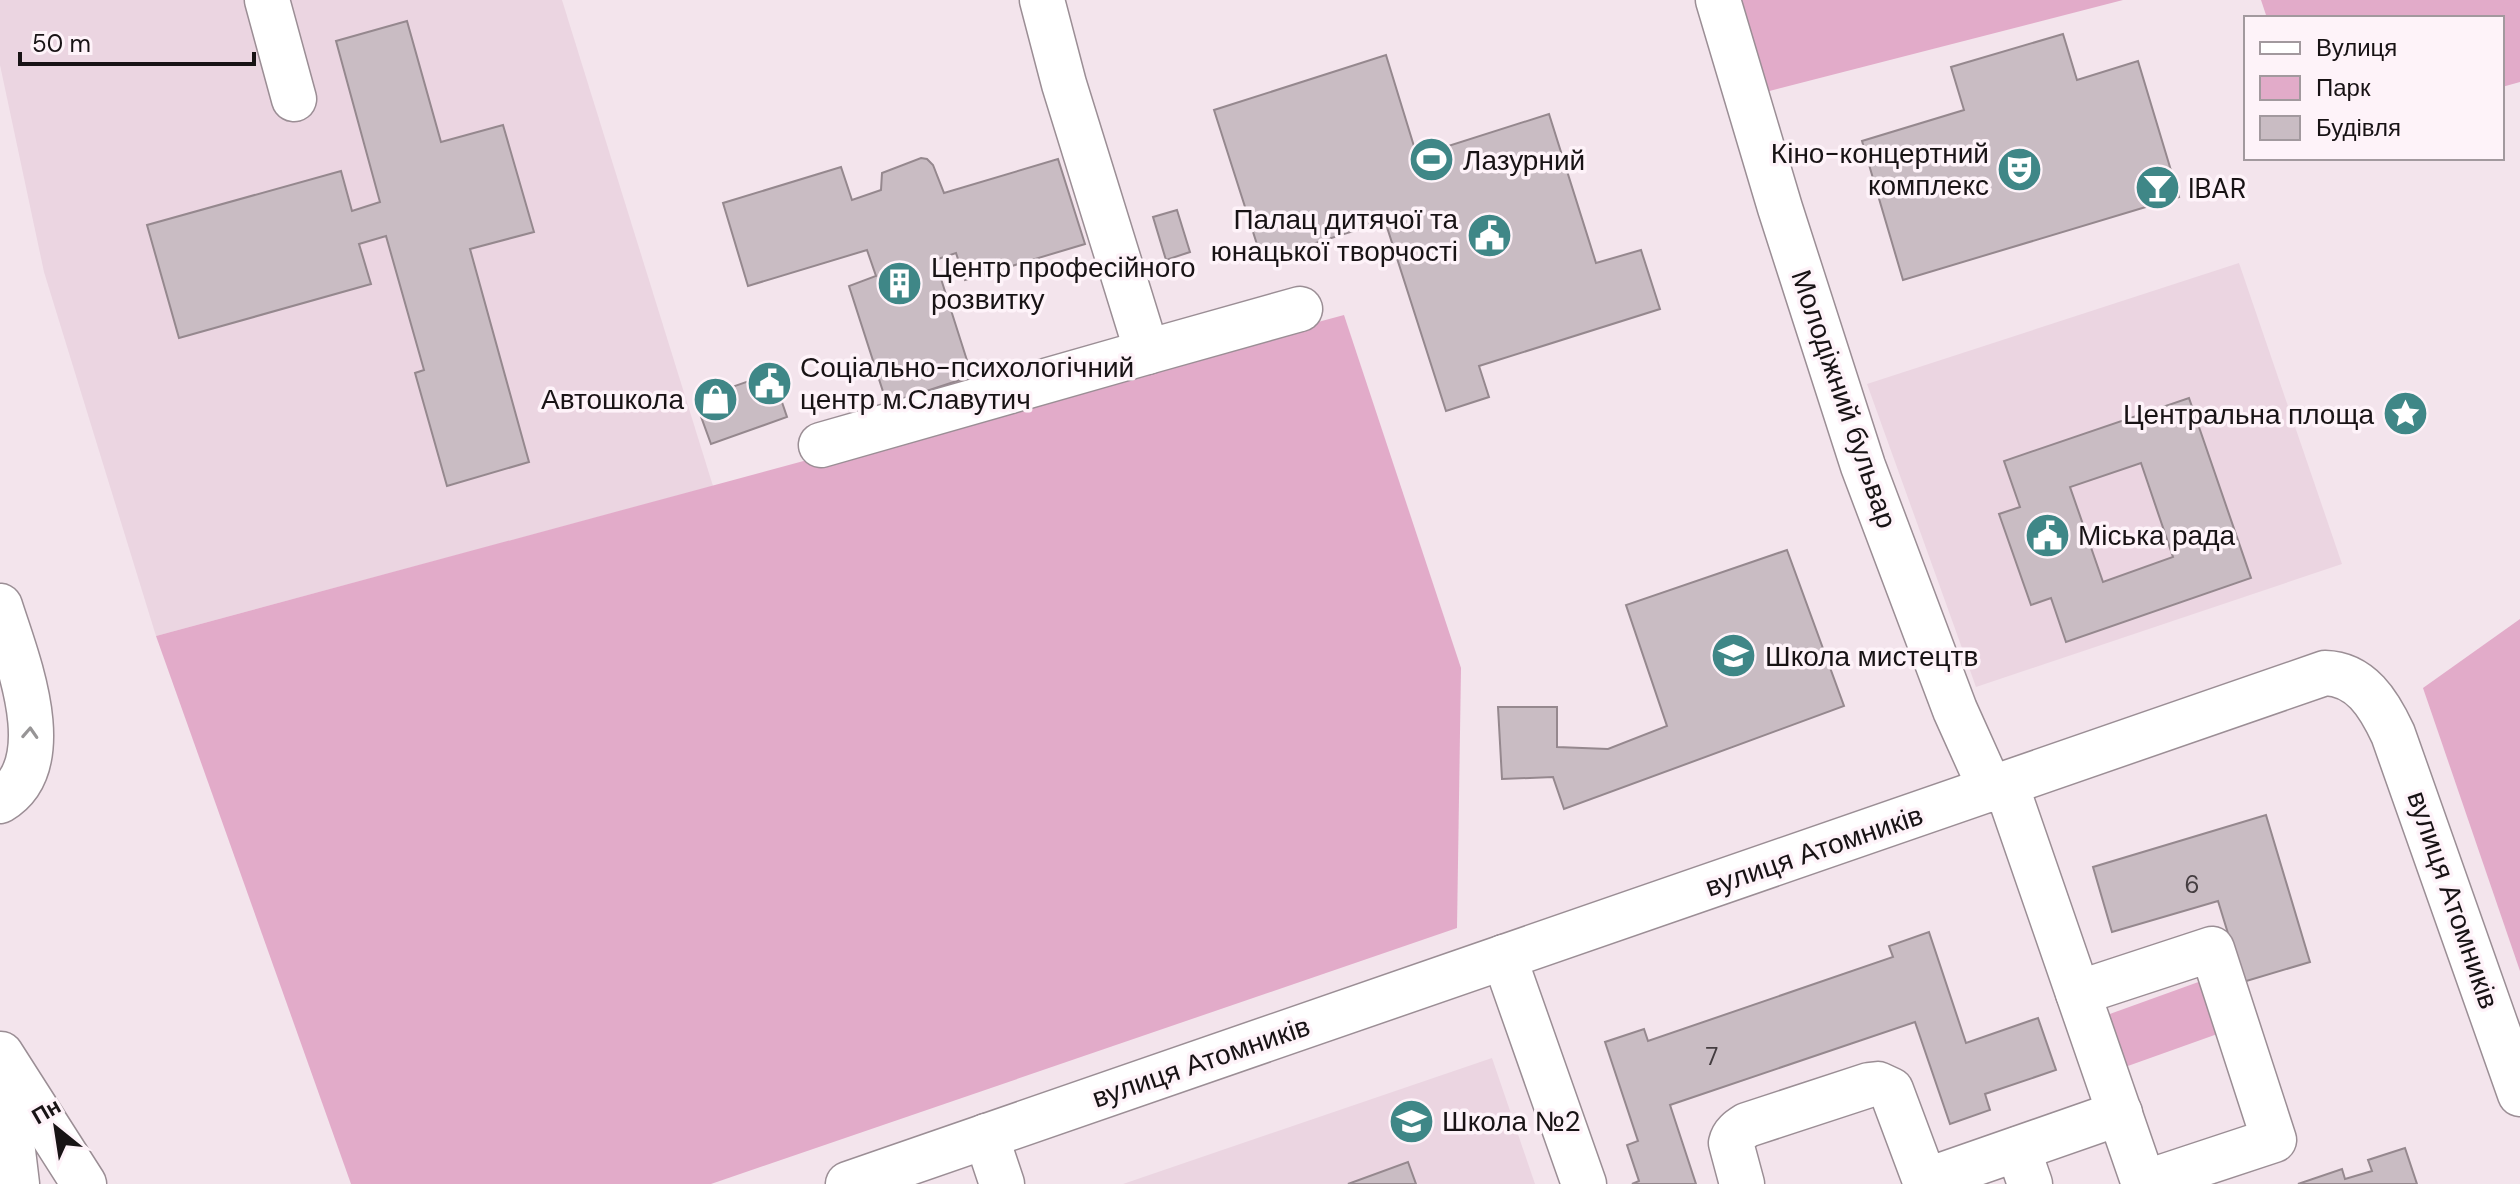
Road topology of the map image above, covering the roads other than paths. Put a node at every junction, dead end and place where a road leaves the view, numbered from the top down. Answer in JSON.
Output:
{"nodes":[{"id":1,"x":267,"y":0,"type":"edge"},
{"id":2,"x":1042,"y":0,"type":"edge"},
{"id":3,"x":1718,"y":0,"type":"edge"},
{"id":4,"x":294,"y":99,"type":"dead end"},
{"id":5,"x":1300,"y":309,"type":"dead end"},
{"id":6,"x":1147,"y":352,"type":"junction"},
{"id":7,"x":821,"y":445,"type":"dead end"},
{"id":8,"x":0,"y":606,"type":"edge"},
{"id":9,"x":1999,"y":787,"type":"junction"},
{"id":10,"x":0,"y":801,"type":"edge"},
{"id":11,"x":1504,"y":957,"type":"junction"},
{"id":12,"x":2078,"y":993,"type":"junction"},
{"id":13,"x":1,"y":1052,"type":"edge"},
{"id":14,"x":2520,"y":1094,"type":"edge"},
{"id":15,"x":2120,"y":1113,"type":"junction"},
{"id":16,"x":986,"y":1136,"type":"junction"},
{"id":17,"x":2024,"y":1166,"type":"edge"},
{"id":18,"x":1922,"y":1183,"type":"edge"},
{"id":19,"x":2144,"y":1183,"type":"edge"},
{"id":20,"x":17,"y":1184,"type":"edge"},
{"id":21,"x":84,"y":1184,"type":"edge"},
{"id":22,"x":848,"y":1184,"type":"edge"},
{"id":23,"x":1002,"y":1184,"type":"edge"},
{"id":24,"x":1584,"y":1184,"type":"edge"},
{"id":25,"x":1742,"y":1184,"type":"edge"}],
"edges":[{"from":1,"to":4,"type":"street"},
{"from":2,"to":6,"type":"street"},
{"from":3,"to":9,"type":"street","name":"Молодіжний бульвар"},
{"from":5,"to":6,"type":"street"},
{"from":6,"to":7,"type":"street"},
{"from":10,"to":8,"type":"street","one_way":true},
{"from":9,"to":11,"type":"street","name":"вулиця Атомників"},
{"from":9,"to":12,"type":"street","name":"Молодіжний бульвар"},
{"from":9,"to":14,"type":"street","name":"вулиця Атомників"},
{"from":11,"to":16,"type":"street","name":"вулиця Атомників"},
{"from":11,"to":24,"type":"street"},
{"from":12,"to":15,"type":"street","name":"Молодіжний бульвар"},
{"from":12,"to":19,"type":"street"},
{"from":13,"to":20,"type":"street"},
{"from":13,"to":21,"type":"street"},
{"from":15,"to":17,"type":"street"},
{"from":15,"to":19,"type":"street","name":"Молодіжний бульвар"},
{"from":16,"to":22,"type":"street","name":"вулиця Атомників"},
{"from":16,"to":23,"type":"street"},
{"from":17,"to":18,"type":"street"},
{"from":18,"to":25,"type":"street"}]}
